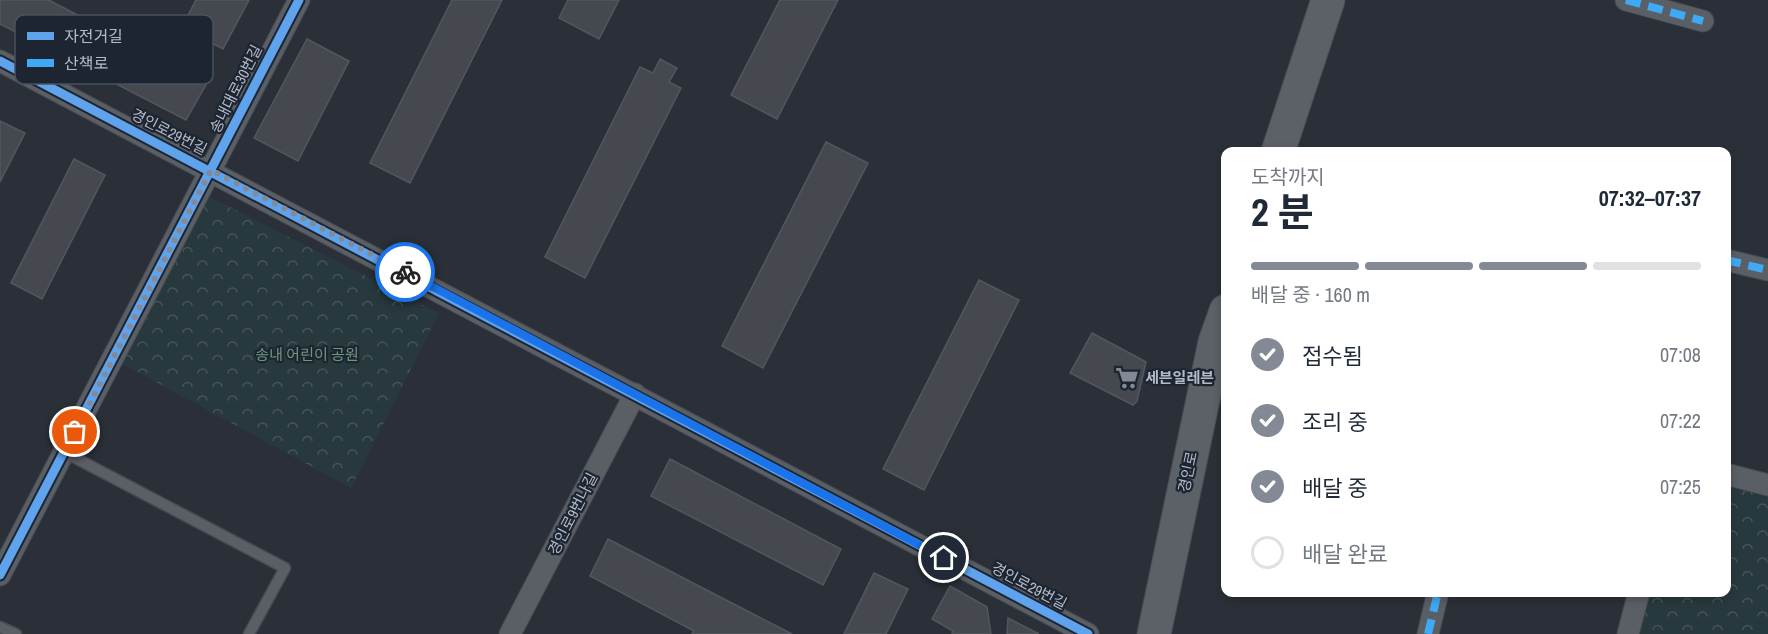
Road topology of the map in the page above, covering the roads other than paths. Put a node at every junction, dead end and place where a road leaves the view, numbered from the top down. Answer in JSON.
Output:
{"nodes":[{"id":1,"x":299,"y":0,"type":"edge"},
{"id":2,"x":1328,"y":0,"type":"edge"},
{"id":3,"x":1626,"y":0,"type":"edge"},
{"id":4,"x":1703,"y":21,"type":"dead end"},
{"id":5,"x":0,"y":61,"type":"edge"},
{"id":6,"x":15,"y":69,"type":"edge"},
{"id":7,"x":45,"y":84,"type":"edge"},
{"id":8,"x":1280,"y":147,"type":"edge"},
{"id":9,"x":211,"y":170,"type":"junction"},
{"id":10,"x":1731,"y":261,"type":"edge"},
{"id":11,"x":1768,"y":270,"type":"edge"},
{"id":12,"x":1220,"y":343,"type":"edge"},
{"id":13,"x":635,"y":393,"type":"junction"},
{"id":14,"x":64,"y":452,"type":"junction"},
{"id":15,"x":1731,"y":475,"type":"edge"},
{"id":16,"x":1768,"y":485,"type":"edge"},
{"id":17,"x":0,"y":575,"type":"edge"},
{"id":18,"x":1437,"y":597,"type":"edge"},
{"id":19,"x":1638,"y":597,"type":"edge"},
{"id":20,"x":0,"y":627,"type":"edge"},
{"id":21,"x":16,"y":634,"type":"edge"},
{"id":22,"x":249,"y":634,"type":"edge"},
{"id":23,"x":510,"y":634,"type":"edge"},
{"id":24,"x":1088,"y":634,"type":"edge"},
{"id":25,"x":1154,"y":634,"type":"edge"},
{"id":26,"x":1428,"y":634,"type":"edge"},
{"id":27,"x":1628,"y":634,"type":"edge"}],
"edges":[{"from":1,"to":9,"type":"street","name":"송내대로30번길"},
{"from":2,"to":8,"type":"main road"},
{"from":3,"to":4,"type":"street"},
{"from":5,"to":6,"type":"street","name":"경인로29번길"},
{"from":7,"to":9,"type":"street","name":"경인로29번길"},
{"from":9,"to":13,"type":"street","name":"경인로29번길"},
{"from":9,"to":14,"type":"street","name":"송내대로30번길"},
{"from":10,"to":11,"type":"street"},
{"from":12,"to":25,"type":"main road","name":"경인로"},
{"from":13,"to":23,"type":"street","name":"경인로9번나길"},
{"from":13,"to":24,"type":"street","name":"경인로29번길"},
{"from":14,"to":17,"type":"street","name":"송내대로30번길"},
{"from":14,"to":22,"type":"lane"},
{"from":15,"to":16,"type":"street"},
{"from":18,"to":26,"type":"street"},
{"from":19,"to":27,"type":"street"},
{"from":20,"to":21,"type":"lane"}]}
